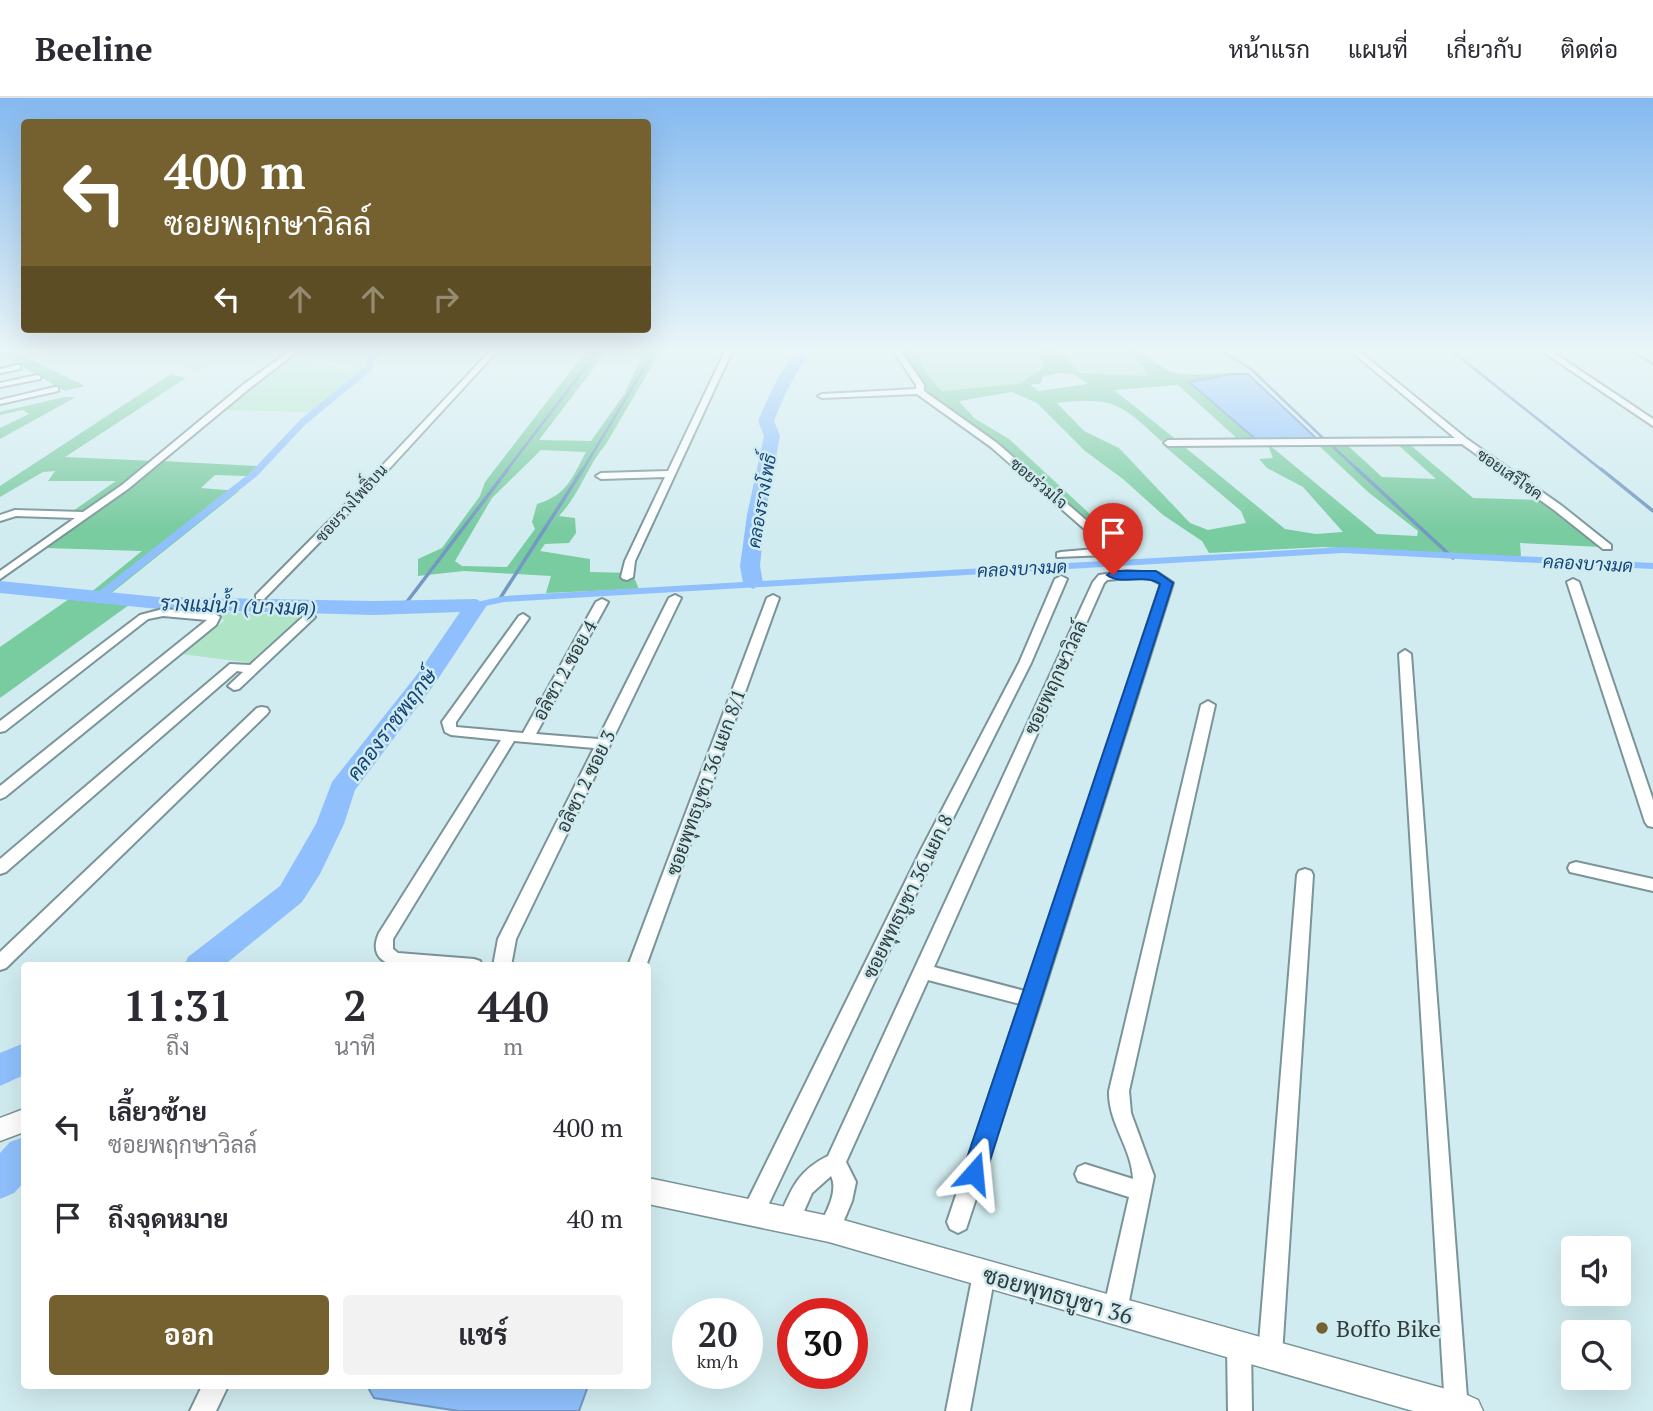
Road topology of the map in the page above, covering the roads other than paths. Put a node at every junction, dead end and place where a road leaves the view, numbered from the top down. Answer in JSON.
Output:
{"nodes":[{"id":1,"x":223,"y":408,"type":"edge"},
{"id":2,"x":439,"y":408,"type":"edge"},
{"id":3,"x":702,"y":408,"type":"edge"},
{"id":4,"x":943,"y":408,"type":"edge"},
{"id":5,"x":1424,"y":408,"type":"edge"},
{"id":6,"x":1629,"y":408,"type":"edge"},
{"id":7,"x":1653,"y":424,"type":"edge"},
{"id":8,"x":1464,"y":441,"type":"junction"},
{"id":9,"x":1168,"y":443,"type":"dead end"},
{"id":10,"x":670,"y":474,"type":"junction"},
{"id":11,"x":601,"y":476,"type":"dead end"},
{"id":12,"x":86,"y":515,"type":"junction"},
{"id":13,"x":0,"y":518,"type":"edge"},
{"id":14,"x":1607,"y":547,"type":"dead end"},
{"id":15,"x":1062,"y":555,"type":"dead end"},
{"id":16,"x":0,"y":576,"type":"edge"},
{"id":17,"x":627,"y":577,"type":"dead end"},
{"id":18,"x":1061,"y":579,"type":"dead end"},
{"id":19,"x":1573,"y":582,"type":"dead end"},
{"id":20,"x":260,"y":597,"type":"dead end"},
{"id":21,"x":675,"y":598,"type":"dead end"},
{"id":22,"x":773,"y":598,"type":"dead end"},
{"id":23,"x":602,"y":601,"type":"dead end"},
{"id":24,"x":309,"y":617,"type":"dead end"},
{"id":25,"x":523,"y":618,"type":"dead end"},
{"id":26,"x":1405,"y":654,"type":"dead end"},
{"id":27,"x":253,"y":669,"type":"junction"},
{"id":28,"x":234,"y":686,"type":"dead end"},
{"id":29,"x":1208,"y":705,"type":"dead end"},
{"id":30,"x":262,"y":711,"type":"dead end"},
{"id":31,"x":0,"y":728,"type":"edge"},
{"id":32,"x":510,"y":736,"type":"junction"},
{"id":33,"x":527,"y":738,"type":"junction"},
{"id":34,"x":603,"y":744,"type":"junction"},
{"id":35,"x":0,"y":794,"type":"edge"},
{"id":36,"x":1653,"y":822,"type":"edge"},
{"id":37,"x":0,"y":868,"type":"edge"},
{"id":38,"x":1576,"y":868,"type":"dead end"},
{"id":39,"x":1305,"y":875,"type":"dead end"},
{"id":40,"x":1653,"y":885,"type":"edge"},
{"id":41,"x":428,"y":962,"type":"edge"},
{"id":42,"x":503,"y":962,"type":"edge"},
{"id":43,"x":638,"y":962,"type":"edge"},
{"id":44,"x":0,"y":963,"type":"edge"},
{"id":45,"x":925,"y":972,"type":"junction"},
{"id":46,"x":1032,"y":1000,"type":"junction"},
{"id":47,"x":21,"y":1121,"type":"edge"},
{"id":48,"x":0,"y":1130,"type":"edge"},
{"id":49,"x":835,"y":1163,"type":"junction"},
{"id":50,"x":1085,"y":1174,"type":"dead end"},
{"id":51,"x":1141,"y":1191,"type":"junction"},
{"id":52,"x":651,"y":1192,"type":"edge"},
{"id":53,"x":753,"y":1213,"type":"junction"},
{"id":54,"x":789,"y":1220,"type":"junction"},
{"id":55,"x":958,"y":1222,"type":"dead end"},
{"id":56,"x":829,"y":1229,"type":"junction"},
{"id":57,"x":985,"y":1274,"type":"junction"},
{"id":58,"x":1115,"y":1311,"type":"junction"},
{"id":59,"x":1239,"y":1346,"type":"junction"},
{"id":60,"x":1270,"y":1355,"type":"junction"},
{"id":61,"x":214,"y":1389,"type":"edge"},
{"id":62,"x":1462,"y":1410,"type":"edge"},
{"id":63,"x":202,"y":1411,"type":"edge"},
{"id":64,"x":958,"y":1411,"type":"edge"},
{"id":65,"x":1240,"y":1411,"type":"edge"}],
"edges":[{"from":1,"to":12,"type":"street"},
{"from":2,"to":20,"type":"street","name":"ซอยรางโพธิ์บน"},
{"from":3,"to":10,"type":"street"},
{"from":4,"to":15,"type":"street","name":"ซอยร่วมใจ"},
{"from":5,"to":8,"type":"street","name":"ซอยเสรีโชค"},
{"from":6,"to":7,"type":"street"},
{"from":8,"to":9,"type":"street"},
{"from":8,"to":14,"type":"street","name":"ซอยเสรีโชค"},
{"from":10,"to":11,"type":"street"},
{"from":10,"to":17,"type":"street"},
{"from":12,"to":13,"type":"street"},
{"from":12,"to":16,"type":"street"},
{"from":18,"to":53,"type":"street","name":"ซอยพุทธบูชา 36 แยก 8"},
{"from":19,"to":36,"type":"street"},
{"from":21,"to":34,"type":"street","name":"อลิซา 2 ซอย 3"},
{"from":22,"to":43,"type":"street","name":"ซอยพุทธบูชา 36 แยก 8/1"},
{"from":23,"to":33,"type":"street","name":"อลิซา 2 ซอย 4"},
{"from":24,"to":27,"type":"street"},
{"from":25,"to":32,"type":"street"},
{"from":26,"to":62,"type":"street"},
{"from":27,"to":28,"type":"street"},
{"from":27,"to":37,"type":"street"},
{"from":29,"to":51,"type":"street"},
{"from":30,"to":44,"type":"street"},
{"from":31,"to":35,"type":"street"},
{"from":32,"to":33,"type":"street"},
{"from":32,"to":41,"type":"street"},
{"from":33,"to":34,"type":"street"},
{"from":34,"to":42,"type":"street","name":"อลิซา 2 ซอย 3"},
{"from":38,"to":40,"type":"street"},
{"from":39,"to":60,"type":"street"},
{"from":45,"to":46,"type":"street"},
{"from":45,"to":46,"type":"street","name":"ซอยพฤกษาวิลล์"},
{"from":45,"to":49,"type":"street","name":"ซอยพฤกษาวิลล์"},
{"from":46,"to":55,"type":"street","name":"ซอยพฤกษาวิลล์"},
{"from":47,"to":48,"type":"street"},
{"from":49,"to":54,"type":"street"},
{"from":49,"to":56,"type":"street"},
{"from":50,"to":51,"type":"street"},
{"from":51,"to":58,"type":"street"},
{"from":52,"to":53,"type":"street","name":"ซอยพุทธบูชา 36"},
{"from":53,"to":54,"type":"street","name":"ซอยพุทธบูชา 36"},
{"from":54,"to":56,"type":"street","name":"ซอยพุทธบูชา 36"},
{"from":56,"to":57,"type":"street","name":"ซอยพุทธบูชา 36"},
{"from":57,"to":58,"type":"street","name":"ซอยพุทธบูชา 36"},
{"from":57,"to":64,"type":"street"},
{"from":58,"to":59,"type":"street","name":"ซอยพุทธบูชา 36"},
{"from":59,"to":60,"type":"street","name":"ซอยพุทธบูชา 36"},
{"from":59,"to":65,"type":"street"},
{"from":60,"to":62,"type":"street","name":"ซอยพุทธบูชา 36"},
{"from":61,"to":63,"type":"street"}]}
